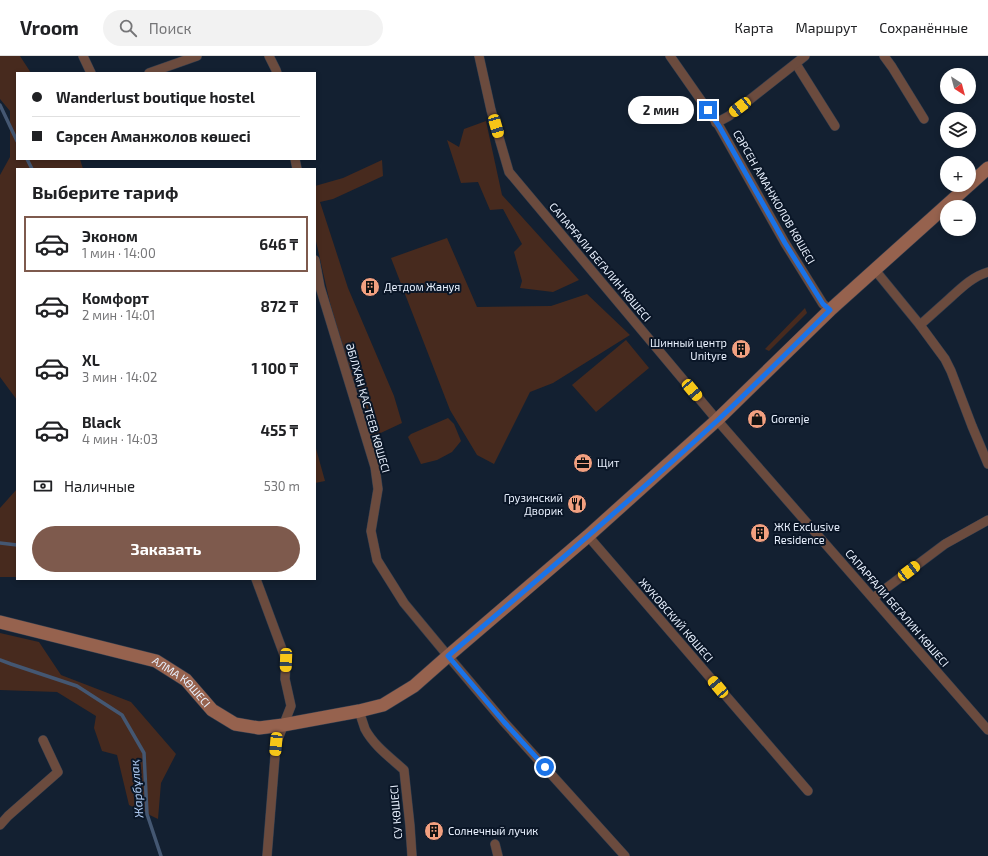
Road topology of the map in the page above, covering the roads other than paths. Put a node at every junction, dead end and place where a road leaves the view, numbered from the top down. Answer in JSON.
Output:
{"nodes":[{"id":1,"x":83,"y":56,"type":"edge"},
{"id":2,"x":197,"y":56,"type":"edge"},
{"id":3,"x":270,"y":56,"type":"edge"},
{"id":4,"x":479,"y":56,"type":"edge"},
{"id":5,"x":670,"y":56,"type":"edge"},
{"id":6,"x":805,"y":56,"type":"edge"},
{"id":7,"x":884,"y":56,"type":"edge"},
{"id":8,"x":796,"y":64,"type":"junction"},
{"id":9,"x":91,"y":72,"type":"edge"},
{"id":10,"x":152,"y":72,"type":"edge"},
{"id":11,"x":277,"y":72,"type":"edge"},
{"id":12,"x":924,"y":119,"type":"dead end"},
{"id":13,"x":716,"y":122,"type":"junction"},
{"id":14,"x":835,"y":126,"type":"dead end"},
{"id":15,"x":988,"y":168,"type":"edge"},
{"id":16,"x":316,"y":265,"type":"edge"},
{"id":17,"x":875,"y":270,"type":"junction"},
{"id":18,"x":988,"y":272,"type":"edge"},
{"id":19,"x":830,"y":310,"type":"junction"},
{"id":20,"x":920,"y":325,"type":"junction"},
{"id":21,"x":717,"y":420,"type":"junction"},
{"id":22,"x":988,"y":464,"type":"edge"},
{"id":23,"x":988,"y":520,"type":"edge"},
{"id":24,"x":588,"y":536,"type":"junction"},
{"id":25,"x":256,"y":580,"type":"edge"},
{"id":26,"x":873,"y":598,"type":"junction"},
{"id":27,"x":0,"y":622,"type":"edge"},
{"id":28,"x":448,"y":656,"type":"junction"},
{"id":29,"x":359,"y":711,"type":"junction"},
{"id":30,"x":283,"y":725,"type":"junction"},
{"id":31,"x":988,"y":730,"type":"edge"},
{"id":32,"x":44,"y":740,"type":"dead end"},
{"id":33,"x":808,"y":791,"type":"dead end"},
{"id":34,"x":0,"y":825,"type":"edge"},
{"id":35,"x":495,"y":844,"type":"dead end"},
{"id":36,"x":267,"y":856,"type":"edge"},
{"id":37,"x":412,"y":856,"type":"edge"},
{"id":38,"x":498,"y":856,"type":"edge"},
{"id":39,"x":626,"y":856,"type":"edge"}],
"edges":[{"from":1,"to":9,"type":"street"},
{"from":2,"to":10,"type":"street"},
{"from":3,"to":11,"type":"street"},
{"from":4,"to":21,"type":"street","name":"САПАРҒАЛИ БЕГАЛИН КӨШЕСІ"},
{"from":5,"to":13,"type":"street","name":"СӘРСЕН АМАНЖОЛОВ КӨШЕСІ"},
{"from":6,"to":8,"type":"street"},
{"from":7,"to":12,"type":"street"},
{"from":8,"to":13,"type":"street"},
{"from":8,"to":14,"type":"street"},
{"from":13,"to":19,"type":"street","name":"СӘРСЕН АМАНЖОЛОВ КӨШЕСІ"},
{"from":15,"to":17,"type":"street","name":"АЛМА КӨШЕСІ"},
{"from":16,"to":28,"type":"street","name":"ӘБІЛХАН ҚАСТЕЕВ КӨШЕСІ"},
{"from":17,"to":19,"type":"street","name":"АЛМА КӨШЕСІ"},
{"from":17,"to":20,"type":"street"},
{"from":18,"to":20,"type":"street"},
{"from":19,"to":21,"type":"street","name":"АЛМА КӨШЕСІ"},
{"from":20,"to":22,"type":"street"},
{"from":21,"to":24,"type":"street","name":"АЛМА КӨШЕСІ"},
{"from":21,"to":26,"type":"street","name":"САПАРҒАЛИ БЕГАЛИН КӨШЕСІ"},
{"from":23,"to":26,"type":"street"},
{"from":24,"to":28,"type":"street","name":"АЛМА КӨШЕСІ"},
{"from":24,"to":33,"type":"street","name":"ЖУКОВСКИЙ КӨШЕСІ"},
{"from":25,"to":30,"type":"street"},
{"from":26,"to":31,"type":"street","name":"САПАРҒАЛИ БЕГАЛИН КӨШЕСІ"},
{"from":27,"to":30,"type":"street","name":"АЛМА КӨШЕСІ"},
{"from":28,"to":29,"type":"street","name":"АЛМА КӨШЕСІ"},
{"from":28,"to":39,"type":"street","name":"ӘБІЛХАН ҚАСТЕЕВ КӨШЕСІ"},
{"from":29,"to":30,"type":"street","name":"АЛМА КӨШЕСІ"},
{"from":29,"to":37,"type":"street","name":"СУ КӨШЕСІ"},
{"from":30,"to":36,"type":"street"},
{"from":32,"to":34,"type":"street"},
{"from":35,"to":38,"type":"street"}]}
